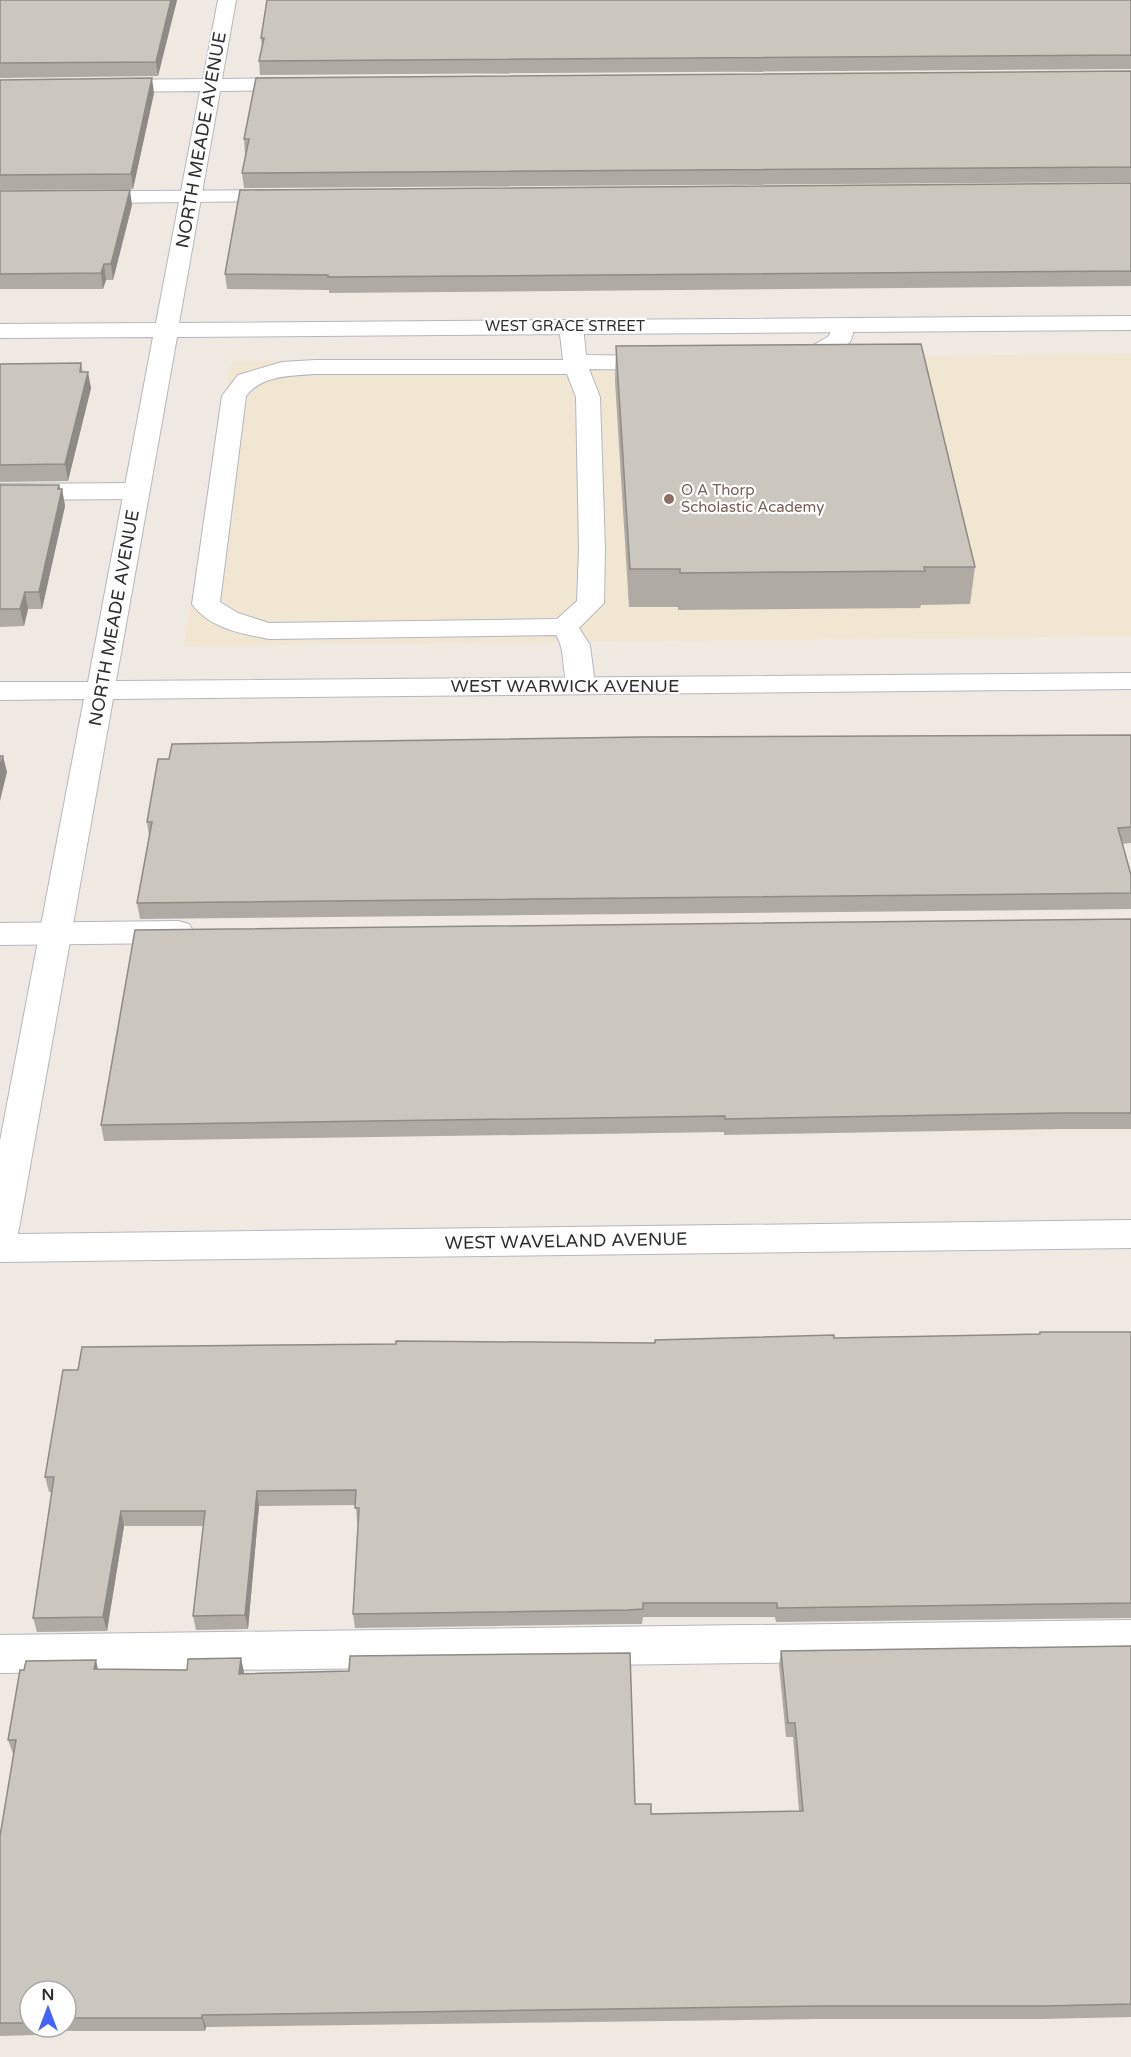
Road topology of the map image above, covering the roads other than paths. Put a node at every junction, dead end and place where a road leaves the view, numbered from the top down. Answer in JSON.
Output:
{"nodes":[{"id":1,"x":227,"y":0,"type":"edge"},
{"id":2,"x":319,"y":84,"type":"edge"},
{"id":3,"x":211,"y":85,"type":"junction"},
{"id":4,"x":82,"y":86,"type":"edge"},
{"id":5,"x":191,"y":196,"type":"junction"},
{"id":6,"x":298,"y":196,"type":"edge"},
{"id":7,"x":0,"y":198,"type":"edge"},
{"id":8,"x":1131,"y":323,"type":"edge"},
{"id":9,"x":571,"y":326,"type":"junction"},
{"id":10,"x":842,"y":326,"type":"junction"},
{"id":11,"x":166,"y":329,"type":"junction"},
{"id":12,"x":0,"y":330,"type":"edge"},
{"id":13,"x":772,"y":362,"type":"edge"},
{"id":14,"x":681,"y":363,"type":"edge"},
{"id":15,"x":576,"y":365,"type":"junction"},
{"id":16,"x":137,"y":491,"type":"junction"},
{"id":17,"x":0,"y":492,"type":"edge"},
{"id":18,"x":564,"y":627,"type":"junction"},
{"id":19,"x":1131,"y":681,"type":"edge"},
{"id":20,"x":581,"y":685,"type":"junction"},
{"id":21,"x":100,"y":690,"type":"junction"},
{"id":22,"x":0,"y":691,"type":"edge"},
{"id":23,"x":211,"y":932,"type":"edge"},
{"id":24,"x":0,"y":934,"type":"edge"},
{"id":25,"x":55,"y":934,"type":"junction"},
{"id":26,"x":1131,"y":1234,"type":"edge"},
{"id":27,"x":0,"y":1235,"type":"edge"},
{"id":28,"x":0,"y":1248,"type":"edge"},
{"id":29,"x":1131,"y":1639,"type":"edge"},
{"id":30,"x":0,"y":1654,"type":"edge"}],
"edges":[{"from":1,"to":3,"type":"street","name":"NORTH MEADE AVENUE"},
{"from":2,"to":3,"type":"street"},
{"from":3,"to":4,"type":"street"},
{"from":3,"to":5,"type":"street","name":"NORTH MEADE AVENUE"},
{"from":5,"to":6,"type":"street"},
{"from":5,"to":7,"type":"street"},
{"from":5,"to":11,"type":"street","name":"NORTH MEADE AVENUE"},
{"from":8,"to":10,"type":"street","name":"WEST GRACE STREET"},
{"from":9,"to":10,"type":"street","name":"WEST GRACE STREET"},
{"from":9,"to":11,"type":"street","name":"WEST GRACE STREET"},
{"from":9,"to":15,"type":"street"},
{"from":10,"to":13,"type":"street"},
{"from":11,"to":12,"type":"street","name":"WEST GRACE STREET"},
{"from":11,"to":16,"type":"street","name":"NORTH MEADE AVENUE"},
{"from":14,"to":15,"type":"street"},
{"from":15,"to":18,"type":"street"},
{"from":15,"to":18,"type":"street"},
{"from":16,"to":17,"type":"street"},
{"from":16,"to":21,"type":"street","name":"NORTH MEADE AVENUE"},
{"from":18,"to":20,"type":"street"},
{"from":19,"to":20,"type":"street","name":"WEST WARWICK AVENUE"},
{"from":20,"to":21,"type":"street","name":"WEST WARWICK AVENUE"},
{"from":21,"to":22,"type":"street","name":"WEST WARWICK AVENUE"},
{"from":21,"to":25,"type":"street","name":"NORTH MEADE AVENUE"},
{"from":23,"to":25,"type":"street"},
{"from":24,"to":25,"type":"street"},
{"from":25,"to":27,"type":"street","name":"NORTH MEADE AVENUE"},
{"from":26,"to":28,"type":"street","name":"WEST WAVELAND AVENUE"},
{"from":29,"to":30,"type":"street"}]}
